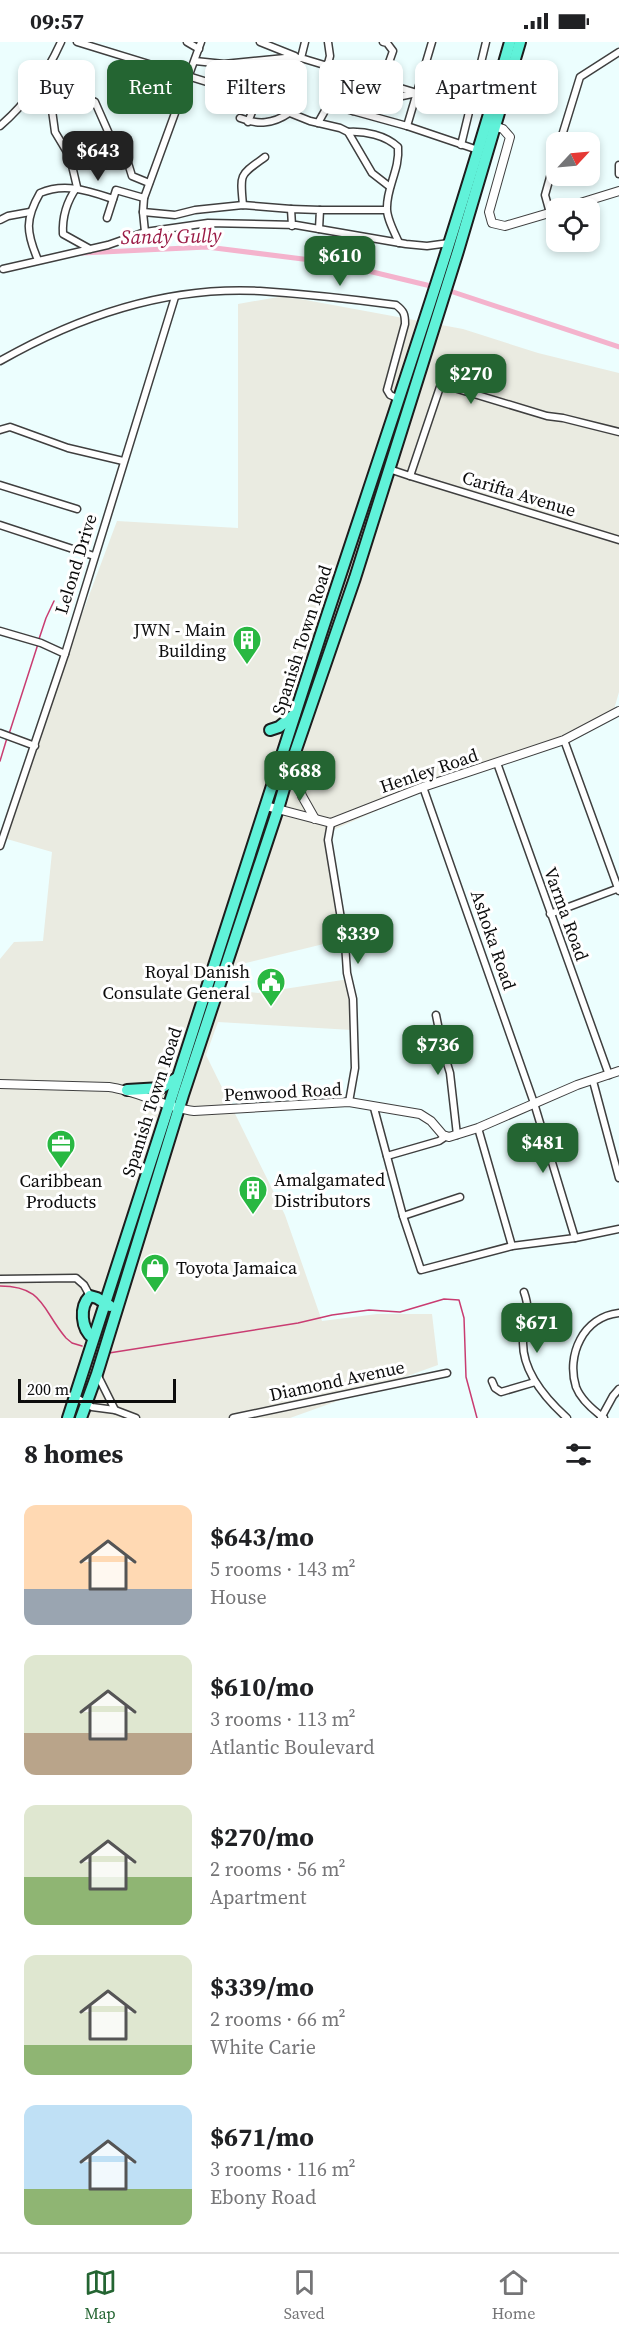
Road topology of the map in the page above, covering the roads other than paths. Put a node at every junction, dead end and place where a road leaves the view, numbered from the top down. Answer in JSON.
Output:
{"nodes":[{"id":1,"x":61,"y":42,"type":"edge"},
{"id":2,"x":77,"y":42,"type":"edge"},
{"id":3,"x":187,"y":42,"type":"edge"},
{"id":4,"x":260,"y":42,"type":"edge"},
{"id":5,"x":305,"y":42,"type":"edge"},
{"id":6,"x":328,"y":42,"type":"edge"},
{"id":7,"x":383,"y":42,"type":"edge"},
{"id":8,"x":432,"y":42,"type":"edge"},
{"id":9,"x":486,"y":42,"type":"edge"},
{"id":10,"x":509,"y":42,"type":"edge"},
{"id":11,"x":520,"y":42,"type":"edge"},
{"id":12,"x":200,"y":45,"type":"edge"},
{"id":13,"x":619,"y":52,"type":"edge"},
{"id":14,"x":301,"y":58,"type":"junction"},
{"id":15,"x":52,"y":60,"type":"edge"},
{"id":16,"x":135,"y":60,"type":"edge"},
{"id":17,"x":329,"y":60,"type":"edge"},
{"id":18,"x":390,"y":60,"type":"edge"},
{"id":19,"x":427,"y":60,"type":"edge"},
{"id":20,"x":195,"y":61,"type":"junction"},
{"id":21,"x":319,"y":64,"type":"edge"},
{"id":22,"x":193,"y":66,"type":"edge"},
{"id":23,"x":415,"y":100,"type":"edge"},
{"id":24,"x":95,"y":102,"type":"edge"},
{"id":25,"x":18,"y":109,"type":"edge"},
{"id":26,"x":53,"y":114,"type":"edge"},
{"id":27,"x":175,"y":114,"type":"edge"},
{"id":28,"x":252,"y":114,"type":"edge"},
{"id":29,"x":288,"y":114,"type":"edge"},
{"id":30,"x":292,"y":114,"type":"edge"},
{"id":31,"x":323,"y":114,"type":"edge"},
{"id":32,"x":364,"y":114,"type":"edge"},
{"id":33,"x":240,"y":118,"type":"dead end"},
{"id":34,"x":249,"y":122,"type":"junction"},
{"id":35,"x":318,"y":123,"type":"junction"},
{"id":36,"x":0,"y":126,"type":"edge"},
{"id":37,"x":407,"y":126,"type":"junction"},
{"id":38,"x":492,"y":126,"type":"junction"},
{"id":39,"x":348,"y":132,"type":"junction"},
{"id":40,"x":563,"y":132,"type":"edge"},
{"id":41,"x":461,"y":145,"type":"junction"},
{"id":42,"x":478,"y":150,"type":"junction"},
{"id":43,"x":265,"y":157,"type":"dead end"},
{"id":44,"x":619,"y":165,"type":"edge"},
{"id":45,"x":619,"y":174,"type":"edge"},
{"id":46,"x":149,"y":183,"type":"junction"},
{"id":47,"x":390,"y":187,"type":"junction"},
{"id":48,"x":76,"y":188,"type":"junction"},
{"id":49,"x":619,"y":191,"type":"edge"},
{"id":50,"x":144,"y":198,"type":"junction"},
{"id":51,"x":596,"y":198,"type":"edge"},
{"id":52,"x":113,"y":199,"type":"junction"},
{"id":53,"x":243,"y":205,"type":"junction"},
{"id":54,"x":291,"y":209,"type":"junction"},
{"id":55,"x":320,"y":210,"type":"junction"},
{"id":56,"x":386,"y":210,"type":"junction"},
{"id":57,"x":30,"y":212,"type":"junction"},
{"id":58,"x":143,"y":212,"type":"junction"},
{"id":59,"x":546,"y":214,"type":"edge"},
{"id":60,"x":107,"y":218,"type":"dead end"},
{"id":61,"x":0,"y":220,"type":"edge"},
{"id":62,"x":292,"y":226,"type":"junction"},
{"id":63,"x":319,"y":229,"type":"junction"},
{"id":64,"x":145,"y":232,"type":"junction"},
{"id":65,"x":399,"y":243,"type":"junction"},
{"id":66,"x":449,"y":243,"type":"junction"},
{"id":67,"x":91,"y":249,"type":"junction"},
{"id":68,"x":38,"y":260,"type":"junction"},
{"id":69,"x":3,"y":269,"type":"dead end"},
{"id":70,"x":174,"y":297,"type":"junction"},
{"id":71,"x":426,"y":333,"type":"junction"},
{"id":72,"x":0,"y":361,"type":"edge"},
{"id":73,"x":399,"y":399,"type":"junction"},
{"id":74,"x":0,"y":430,"type":"edge"},
{"id":75,"x":619,"y":432,"type":"edge"},
{"id":76,"x":123,"y":461,"type":"junction"},
{"id":77,"x":388,"y":469,"type":"junction"},
{"id":78,"x":410,"y":476,"type":"junction"},
{"id":79,"x":0,"y":485,"type":"edge"},
{"id":80,"x":78,"y":509,"type":"dead end"},
{"id":81,"x":0,"y":525,"type":"edge"},
{"id":82,"x":619,"y":540,"type":"edge"},
{"id":83,"x":94,"y":556,"type":"junction"},
{"id":84,"x":341,"y":575,"type":"junction"},
{"id":85,"x":355,"y":578,"type":"junction"},
{"id":86,"x":0,"y":631,"type":"edge"},
{"id":87,"x":65,"y":654,"type":"junction"},
{"id":88,"x":296,"y":713,"type":"junction"},
{"id":89,"x":618,"y":714,"type":"edge"},
{"id":90,"x":270,"y":730,"type":"dead end"},
{"id":91,"x":1,"y":734,"type":"edge"},
{"id":92,"x":564,"y":740,"type":"junction"},
{"id":93,"x":35,"y":746,"type":"junction"},
{"id":94,"x":287,"y":759,"type":"junction"},
{"id":95,"x":498,"y":763,"type":"junction"},
{"id":96,"x":423,"y":787,"type":"junction"},
{"id":97,"x":266,"y":806,"type":"junction"},
{"id":98,"x":278,"y":809,"type":"junction"},
{"id":99,"x":315,"y":819,"type":"junction"},
{"id":100,"x":331,"y":823,"type":"junction"},
{"id":101,"x":1,"y":841,"type":"edge"},
{"id":102,"x":619,"y":889,"type":"edge"},
{"id":103,"x":249,"y":896,"type":"junction"},
{"id":104,"x":550,"y":914,"type":"junction"},
{"id":105,"x":211,"y":972,"type":"junction"},
{"id":106,"x":436,"y":1015,"type":"dead end"},
{"id":107,"x":619,"y":1071,"type":"edge"},
{"id":108,"x":609,"y":1075,"type":"junction"},
{"id":109,"x":178,"y":1077,"type":"junction"},
{"id":110,"x":593,"y":1081,"type":"junction"},
{"id":111,"x":0,"y":1084,"type":"edge"},
{"id":112,"x":127,"y":1090,"type":"junction"},
{"id":113,"x":350,"y":1102,"type":"junction"},
{"id":114,"x":534,"y":1103,"type":"junction"},
{"id":115,"x":174,"y":1107,"type":"junction"},
{"id":116,"x":374,"y":1108,"type":"junction"},
{"id":117,"x":478,"y":1128,"type":"junction"},
{"id":118,"x":458,"y":1135,"type":"junction"},
{"id":119,"x":445,"y":1137,"type":"junction"},
{"id":120,"x":387,"y":1156,"type":"junction"},
{"id":121,"x":619,"y":1179,"type":"edge"},
{"id":122,"x":460,"y":1197,"type":"dead end"},
{"id":123,"x":403,"y":1216,"type":"junction"},
{"id":124,"x":619,"y":1229,"type":"edge"},
{"id":125,"x":574,"y":1238,"type":"junction"},
{"id":126,"x":512,"y":1246,"type":"junction"},
{"id":127,"x":0,"y":1279,"type":"edge"},
{"id":128,"x":524,"y":1292,"type":"dead end"},
{"id":129,"x":90,"y":1296,"type":"junction"},
{"id":130,"x":105,"y":1302,"type":"junction"},
{"id":131,"x":116,"y":1312,"type":"junction"},
{"id":132,"x":619,"y":1313,"type":"edge"},
{"id":133,"x":93,"y":1338,"type":"junction"},
{"id":134,"x":447,"y":1373,"type":"dead end"},
{"id":135,"x":97,"y":1374,"type":"junction"},
{"id":136,"x":492,"y":1380,"type":"dead end"},
{"id":137,"x":535,"y":1382,"type":"junction"},
{"id":138,"x":619,"y":1389,"type":"edge"},
{"id":139,"x":75,"y":1397,"type":"junction"},
{"id":140,"x":85,"y":1404,"type":"junction"},
{"id":141,"x":273,"y":1409,"type":"junction"},
{"id":142,"x":115,"y":1410,"type":"junction"},
{"id":143,"x":68,"y":1418,"type":"edge"},
{"id":144,"x":81,"y":1418,"type":"edge"},
{"id":145,"x":136,"y":1418,"type":"edge"},
{"id":146,"x":233,"y":1418,"type":"edge"},
{"id":147,"x":274,"y":1418,"type":"edge"},
{"id":148,"x":567,"y":1418,"type":"edge"},
{"id":149,"x":602,"y":1418,"type":"edge"}],
"edges":[{"from":1,"to":15,"type":"street"},
{"from":2,"to":16,"type":"street"},
{"from":3,"to":12,"type":"street"},
{"from":4,"to":14,"type":"street"},
{"from":5,"to":14,"type":"street"},
{"from":6,"to":17,"type":"street"},
{"from":7,"to":18,"type":"street"},
{"from":8,"to":19,"type":"street"},
{"from":9,"to":41,"type":"street"},
{"from":10,"to":38,"type":"highway","name":"Spanish Town Road"},
{"from":11,"to":38,"type":"highway","name":"Spanish Town Road"},
{"from":12,"to":20,"type":"street"},
{"from":13,"to":40,"type":"street"},
{"from":14,"to":20,"type":"street"},
{"from":14,"to":21,"type":"street"},
{"from":20,"to":22,"type":"street"},
{"from":23,"to":37,"type":"street"},
{"from":24,"to":46,"type":"street"},
{"from":25,"to":36,"type":"street"},
{"from":26,"to":48,"type":"street"},
{"from":27,"to":46,"type":"street"},
{"from":28,"to":34,"type":"street"},
{"from":29,"to":34,"type":"street"},
{"from":30,"to":35,"type":"street"},
{"from":31,"to":35,"type":"street"},
{"from":32,"to":37,"type":"street"},
{"from":33,"to":34,"type":"street"},
{"from":35,"to":39,"type":"street"},
{"from":37,"to":41,"type":"street"},
{"from":38,"to":42,"type":"highway","name":"Spanish Town Road"},
{"from":38,"to":59,"type":"street"},
{"from":38,"to":71,"type":"highway","name":"Spanish Town Road"},
{"from":39,"to":47,"type":"street"},
{"from":39,"to":47,"type":"street"},
{"from":41,"to":42,"type":"street"},
{"from":42,"to":66,"type":"highway","name":"Spanish Town Road"},
{"from":43,"to":53,"type":"street"},
{"from":44,"to":45,"type":"street"},
{"from":46,"to":50,"type":"street"},
{"from":47,"to":56,"type":"street"},
{"from":48,"to":52,"type":"street"},
{"from":48,"to":57,"type":"street"},
{"from":48,"to":67,"type":"street"},
{"from":49,"to":51,"type":"street"},
{"from":50,"to":52,"type":"street"},
{"from":50,"to":58,"type":"street"},
{"from":52,"to":60,"type":"street"},
{"from":53,"to":54,"type":"street"},
{"from":53,"to":58,"type":"street"},
{"from":54,"to":55,"type":"street"},
{"from":54,"to":62,"type":"street"},
{"from":55,"to":56,"type":"street"},
{"from":55,"to":63,"type":"street"},
{"from":56,"to":65,"type":"street"},
{"from":57,"to":61,"type":"street"},
{"from":57,"to":68,"type":"street"},
{"from":58,"to":64,"type":"street"},
{"from":62,"to":63,"type":"street"},
{"from":62,"to":64,"type":"street"},
{"from":63,"to":65,"type":"street"},
{"from":64,"to":67,"type":"street"},
{"from":65,"to":66,"type":"street"},
{"from":66,"to":71,"type":"highway","name":"Spanish Town Road"},
{"from":67,"to":68,"type":"street"},
{"from":68,"to":69,"type":"street"},
{"from":70,"to":72,"type":"street"},
{"from":70,"to":73,"type":"street"},
{"from":70,"to":76,"type":"street","name":"Lelond Drive"},
{"from":71,"to":73,"type":"highway","name":"Spanish Town Road"},
{"from":71,"to":77,"type":"highway","name":"Spanish Town Road"},
{"from":73,"to":84,"type":"highway","name":"Spanish Town Road"},
{"from":74,"to":76,"type":"street"},
{"from":75,"to":78,"type":"street"},
{"from":76,"to":83,"type":"street","name":"Lelond Drive"},
{"from":77,"to":78,"type":"street","name":"Carifta Avenue"},
{"from":77,"to":85,"type":"highway","name":"Spanish Town Road"},
{"from":78,"to":82,"type":"street","name":"Carifta Avenue"},
{"from":79,"to":80,"type":"street"},
{"from":81,"to":83,"type":"street"},
{"from":83,"to":87,"type":"street","name":"Lelond Drive"},
{"from":84,"to":85,"type":"highway"},
{"from":84,"to":88,"type":"highway","name":"Spanish Town Road"},
{"from":85,"to":94,"type":"highway","name":"Spanish Town Road"},
{"from":86,"to":87,"type":"street"},
{"from":87,"to":93,"type":"street","name":"Lelond Drive"},
{"from":88,"to":90,"type":"highway"},
{"from":88,"to":94,"type":"highway","name":"Spanish Town Road"},
{"from":89,"to":92,"type":"street","name":"Henley Road"},
{"from":91,"to":93,"type":"street"},
{"from":92,"to":95,"type":"street","name":"Henley Road"},
{"from":92,"to":102,"type":"street"},
{"from":93,"to":101,"type":"street","name":"Lelond Drive"},
{"from":94,"to":97,"type":"highway","name":"Spanish Town Road"},
{"from":94,"to":98,"type":"highway","name":"Spanish Town Road"},
{"from":94,"to":99,"type":"street"},
{"from":95,"to":96,"type":"street","name":"Henley Road"},
{"from":95,"to":104,"type":"street","name":"Varma Road"},
{"from":96,"to":100,"type":"street","name":"Henley Road"},
{"from":96,"to":114,"type":"street","name":"Ashoka Road"},
{"from":97,"to":98,"type":"street"},
{"from":97,"to":105,"type":"highway","name":"Spanish Town Road"},
{"from":98,"to":99,"type":"street"},
{"from":98,"to":103,"type":"highway","name":"Spanish Town Road"},
{"from":99,"to":100,"type":"street"},
{"from":100,"to":113,"type":"street"},
{"from":102,"to":104,"type":"street"},
{"from":103,"to":105,"type":"highway"},
{"from":103,"to":115,"type":"highway","name":"Spanish Town Road"},
{"from":104,"to":108,"type":"street","name":"Varma Road"},
{"from":105,"to":109,"type":"highway","name":"Spanish Town Road"},
{"from":106,"to":118,"type":"street"},
{"from":107,"to":108,"type":"street"},
{"from":108,"to":110,"type":"street"},
{"from":109,"to":112,"type":"highway"},
{"from":109,"to":115,"type":"highway","name":"Spanish Town Road"},
{"from":110,"to":114,"type":"street"},
{"from":110,"to":121,"type":"street"},
{"from":111,"to":112,"type":"street","name":"Penwood Road"},
{"from":112,"to":115,"type":"street","name":"Penwood Road"},
{"from":113,"to":115,"type":"street","name":"Penwood Road"},
{"from":113,"to":116,"type":"street","name":"Penwood Road"},
{"from":114,"to":117,"type":"street"},
{"from":114,"to":125,"type":"street","name":"Ashoka Road"},
{"from":115,"to":130,"type":"highway","name":"Spanish Town Road"},
{"from":115,"to":131,"type":"highway","name":"Spanish Town Road"},
{"from":116,"to":119,"type":"street","name":"Penwood Road"},
{"from":116,"to":120,"type":"street"},
{"from":117,"to":118,"type":"street"},
{"from":117,"to":126,"type":"street"},
{"from":118,"to":119,"type":"street"},
{"from":119,"to":120,"type":"street"},
{"from":120,"to":123,"type":"street"},
{"from":122,"to":123,"type":"street"},
{"from":123,"to":126,"type":"street"},
{"from":124,"to":125,"type":"street"},
{"from":125,"to":126,"type":"street"},
{"from":127,"to":129,"type":"street"},
{"from":128,"to":137,"type":"street"},
{"from":129,"to":130,"type":"highway"},
{"from":129,"to":133,"type":"highway"},
{"from":130,"to":131,"type":"highway"},
{"from":130,"to":133,"type":"highway","name":"Spanish Town Road"},
{"from":131,"to":135,"type":"highway","name":"Spanish Town Road"},
{"from":132,"to":149,"type":"street"},
{"from":133,"to":139,"type":"highway","name":"Spanish Town Road"},
{"from":134,"to":141,"type":"street","name":"Diamond Avenue"},
{"from":135,"to":140,"type":"highway","name":"Spanish Town Road"},
{"from":135,"to":142,"type":"street"},
{"from":136,"to":137,"type":"street"},
{"from":137,"to":148,"type":"street"},
{"from":138,"to":149,"type":"street"},
{"from":139,"to":140,"type":"street"},
{"from":139,"to":143,"type":"highway","name":"Spanish Town Road"},
{"from":140,"to":142,"type":"street"},
{"from":140,"to":144,"type":"highway","name":"Spanish Town Road"},
{"from":141,"to":146,"type":"street","name":"Diamond Avenue"},
{"from":141,"to":147,"type":"street"},
{"from":142,"to":145,"type":"street"}]}
